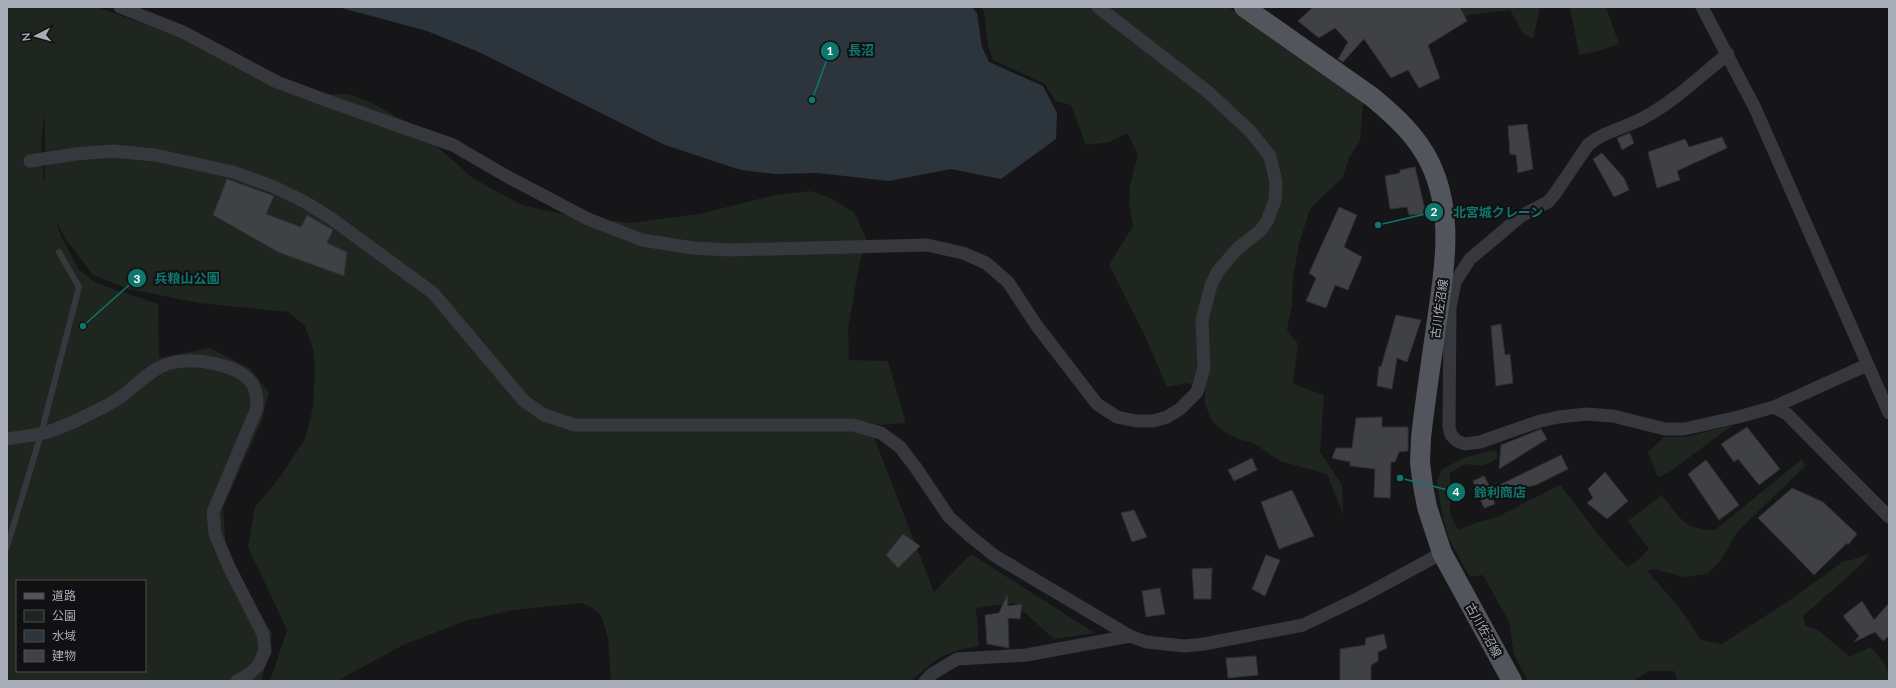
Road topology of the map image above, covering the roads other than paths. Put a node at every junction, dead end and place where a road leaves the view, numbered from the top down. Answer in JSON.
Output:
{"nodes":[{"id":1,"x":120,"y":7,"type":"edge"},
{"id":2,"x":1098,"y":7,"type":"edge"},
{"id":3,"x":1244,"y":7,"type":"edge"},
{"id":4,"x":1702,"y":7,"type":"edge"},
{"id":5,"x":1728,"y":54,"type":"junction"},
{"id":6,"x":30,"y":161,"type":"dead end"},
{"id":7,"x":59,"y":252,"type":"dead end"},
{"id":8,"x":1445,"y":306,"type":"junction"},
{"id":9,"x":1867,"y":365,"type":"junction"},
{"id":10,"x":1774,"y":407,"type":"junction"},
{"id":11,"x":1889,"y":413,"type":"edge"},
{"id":12,"x":41,"y":434,"type":"junction"},
{"id":13,"x":7,"y":439,"type":"edge"},
{"id":14,"x":1889,"y":517,"type":"edge"},
{"id":15,"x":7,"y":547,"type":"edge"},
{"id":16,"x":1442,"y":553,"type":"junction"},
{"id":17,"x":1130,"y":636,"type":"junction"},
{"id":18,"x":237,"y":681,"type":"edge"},
{"id":19,"x":925,"y":681,"type":"edge"},
{"id":20,"x":1512,"y":681,"type":"edge"}],
"edges":[{"from":1,"to":2,"type":"street"},
{"from":3,"to":8,"type":"main road","name":"古川佐沼線"},
{"from":4,"to":5,"type":"street"},
{"from":5,"to":8,"type":"street"},
{"from":5,"to":9,"type":"street"},
{"from":6,"to":17,"type":"street"},
{"from":7,"to":12,"type":"lane"},
{"from":8,"to":10,"type":"street"},
{"from":8,"to":16,"type":"main road","name":"古川佐沼線"},
{"from":9,"to":10,"type":"street"},
{"from":9,"to":11,"type":"street"},
{"from":10,"to":14,"type":"street"},
{"from":12,"to":13,"type":"street"},
{"from":12,"to":15,"type":"lane"},
{"from":12,"to":18,"type":"street"},
{"from":16,"to":17,"type":"street"},
{"from":16,"to":20,"type":"main road","name":"古川佐沼線"},
{"from":17,"to":19,"type":"street"}]}
